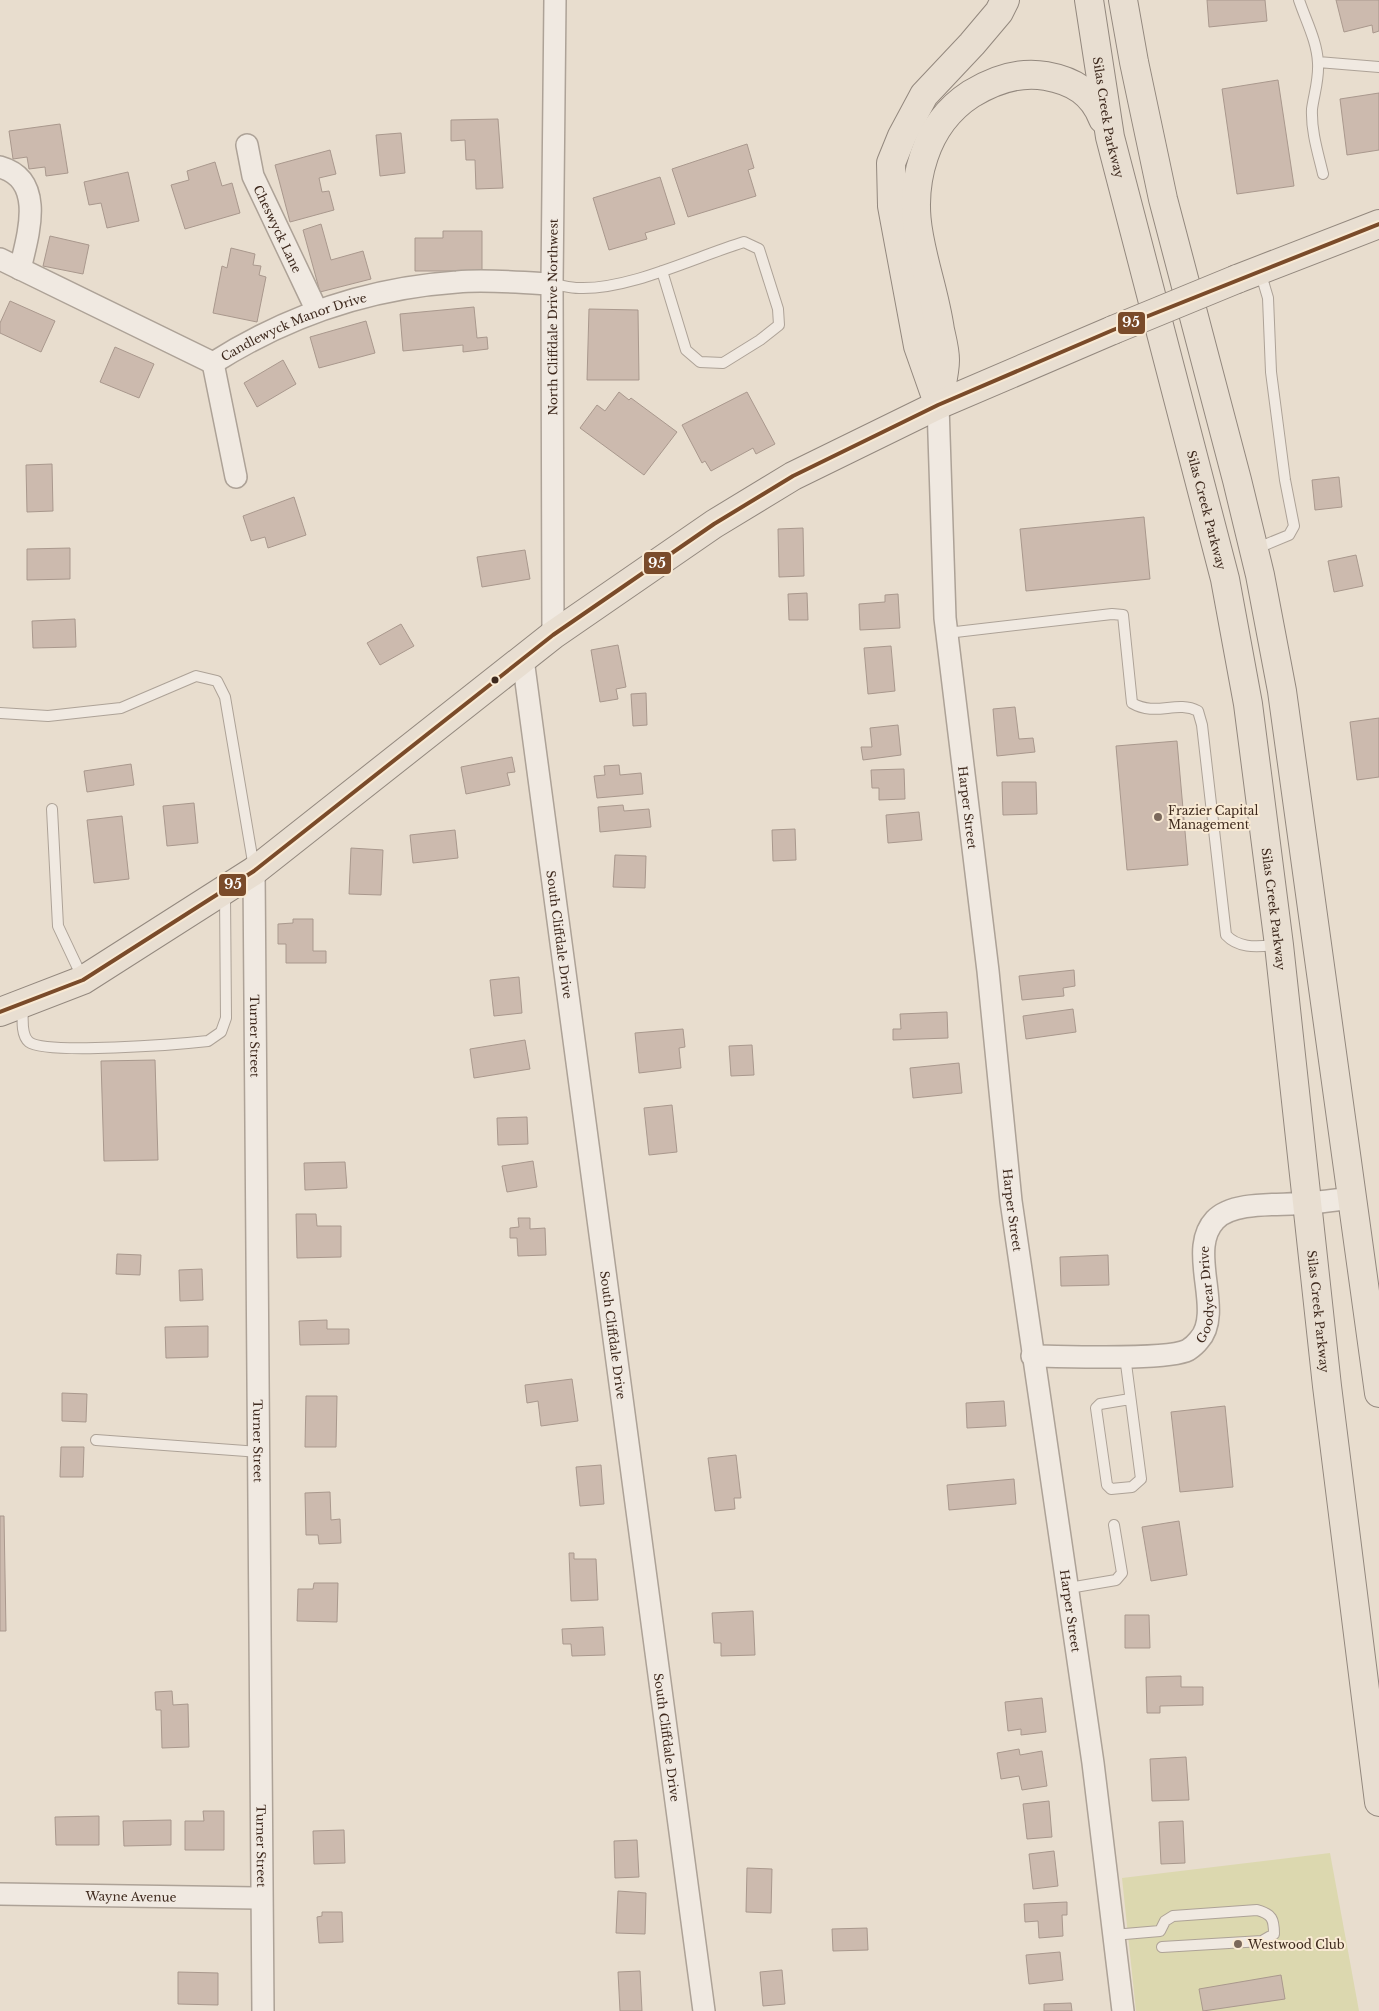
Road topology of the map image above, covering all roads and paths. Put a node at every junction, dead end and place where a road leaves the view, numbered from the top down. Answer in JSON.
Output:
{"nodes":[{"id":1,"x":555,"y":0,"type":"edge"},
{"id":2,"x":1005,"y":0,"type":"edge"},
{"id":3,"x":1089,"y":0,"type":"edge"},
{"id":4,"x":1124,"y":0,"type":"edge"},
{"id":5,"x":1299,"y":0,"type":"edge"},
{"id":6,"x":1318,"y":62,"type":"junction"},
{"id":7,"x":1379,"y":66,"type":"edge"},
{"id":8,"x":1110,"y":137,"type":"junction"},
{"id":9,"x":247,"y":145,"type":"dead end"},
{"id":10,"x":0,"y":167,"type":"edge"},
{"id":11,"x":1323,"y":174,"type":"dead end"},
{"id":12,"x":1379,"y":224,"type":"edge"},
{"id":13,"x":0,"y":259,"type":"edge"},
{"id":14,"x":20,"y":269,"type":"junction"},
{"id":15,"x":662,"y":271,"type":"junction"},
{"id":16,"x":1248,"y":275,"type":"junction"},
{"id":17,"x":552,"y":284,"type":"junction"},
{"id":18,"x":317,"y":311,"type":"junction"},
{"id":19,"x":213,"y":363,"type":"junction"},
{"id":20,"x":938,"y":405,"type":"junction"},
{"id":21,"x":236,"y":477,"type":"dead end"},
{"id":22,"x":1254,"y":549,"type":"junction"},
{"id":23,"x":947,"y":633,"type":"junction"},
{"id":24,"x":552,"y":635,"type":"junction"},
{"id":25,"x":523,"y":659,"type":"junction"},
{"id":26,"x":0,"y":714,"type":"edge"},
{"id":27,"x":52,"y":809,"type":"dead end"},
{"id":28,"x":254,"y":871,"type":"junction"},
{"id":29,"x":225,"y":890,"type":"junction"},
{"id":30,"x":1279,"y":945,"type":"junction"},
{"id":31,"x":83,"y":980,"type":"junction"},
{"id":32,"x":11,"y":1008,"type":"edge"},
{"id":33,"x":1352,"y":1198,"type":"junction"},
{"id":34,"x":1305,"y":1204,"type":"junction"},
{"id":35,"x":1032,"y":1356,"type":"junction"},
{"id":36,"x":1124,"y":1356,"type":"junction"},
{"id":37,"x":1379,"y":1393,"type":"edge"},
{"id":38,"x":1130,"y":1399,"type":"junction"},
{"id":39,"x":96,"y":1440,"type":"dead end"},
{"id":40,"x":258,"y":1452,"type":"junction"},
{"id":41,"x":1114,"y":1525,"type":"dead end"},
{"id":42,"x":1069,"y":1588,"type":"junction"},
{"id":43,"x":1379,"y":1802,"type":"edge"},
{"id":44,"x":0,"y":1894,"type":"edge"},
{"id":45,"x":262,"y":1898,"type":"junction"},
{"id":46,"x":1114,"y":1935,"type":"junction"},
{"id":47,"x":1162,"y":1948,"type":"dead end"},
{"id":48,"x":263,"y":2011,"type":"edge"},
{"id":49,"x":704,"y":2011,"type":"edge"},
{"id":50,"x":1123,"y":2011,"type":"edge"}],
"edges":[{"from":1,"to":17,"type":"street","name":"North Cliffdale Drive Northwest"},
{"from":2,"to":20,"type":"main road"},
{"from":3,"to":8,"type":"main road","name":"Silas Creek Parkway"},
{"from":4,"to":22,"type":"main road"},
{"from":5,"to":6,"type":"lane"},
{"from":6,"to":7,"type":"lane"},
{"from":6,"to":11,"type":"lane"},
{"from":8,"to":20,"type":"main road"},
{"from":8,"to":30,"type":"main road","name":"Silas Creek Parkway"},
{"from":9,"to":18,"type":"street","name":"Cheswyck Lane"},
{"from":10,"to":14,"type":"street"},
{"from":12,"to":16,"type":"main road"},
{"from":13,"to":14,"type":"street","name":"Candlewyck Manor Drive"},
{"from":14,"to":19,"type":"street","name":"Candlewyck Manor Drive"},
{"from":15,"to":15,"type":"lane"},
{"from":15,"to":17,"type":"lane"},
{"from":16,"to":20,"type":"main road","bridge":true},
{"from":16,"to":22,"type":"lane"},
{"from":17,"to":18,"type":"street","name":"Candlewyck Manor Drive"},
{"from":17,"to":24,"type":"street","name":"North Cliffdale Drive Northwest"},
{"from":18,"to":19,"type":"street","name":"Candlewyck Manor Drive"},
{"from":19,"to":21,"type":"street"},
{"from":20,"to":23,"type":"street","name":"Harper Street"},
{"from":20,"to":24,"type":"main road"},
{"from":22,"to":33,"type":"main road"},
{"from":23,"to":30,"type":"lane"},
{"from":23,"to":35,"type":"street","name":"Harper Street"},
{"from":24,"to":25,"type":"main road"},
{"from":25,"to":28,"type":"main road"},
{"from":25,"to":49,"type":"street","name":"South Cliffdale Drive"},
{"from":26,"to":28,"type":"lane"},
{"from":27,"to":31,"type":"lane"},
{"from":28,"to":29,"type":"main road"},
{"from":28,"to":40,"type":"street","name":"Turner Street"},
{"from":29,"to":31,"type":"main road"},
{"from":29,"to":32,"type":"lane"},
{"from":30,"to":34,"type":"main road","name":"Silas Creek Parkway"},
{"from":31,"to":32,"type":"main road"},
{"from":33,"to":34,"type":"street","name":"Goodyear Drive"},
{"from":33,"to":37,"type":"main road"},
{"from":34,"to":36,"type":"street","name":"Goodyear Drive"},
{"from":34,"to":43,"type":"main road","name":"Silas Creek Parkway"},
{"from":35,"to":36,"type":"street","name":"Goodyear Drive"},
{"from":35,"to":42,"type":"street","name":"Harper Street"},
{"from":36,"to":38,"type":"lane"},
{"from":38,"to":38,"type":"lane"},
{"from":39,"to":40,"type":"lane"},
{"from":40,"to":45,"type":"street","name":"Turner Street"},
{"from":41,"to":42,"type":"lane"},
{"from":42,"to":46,"type":"street","name":"Harper Street"},
{"from":44,"to":45,"type":"street","name":"Wayne Avenue"},
{"from":45,"to":48,"type":"street","name":"Turner Street"},
{"from":46,"to":47,"type":"lane"},
{"from":46,"to":50,"type":"street","name":"Harper Street"}]}
